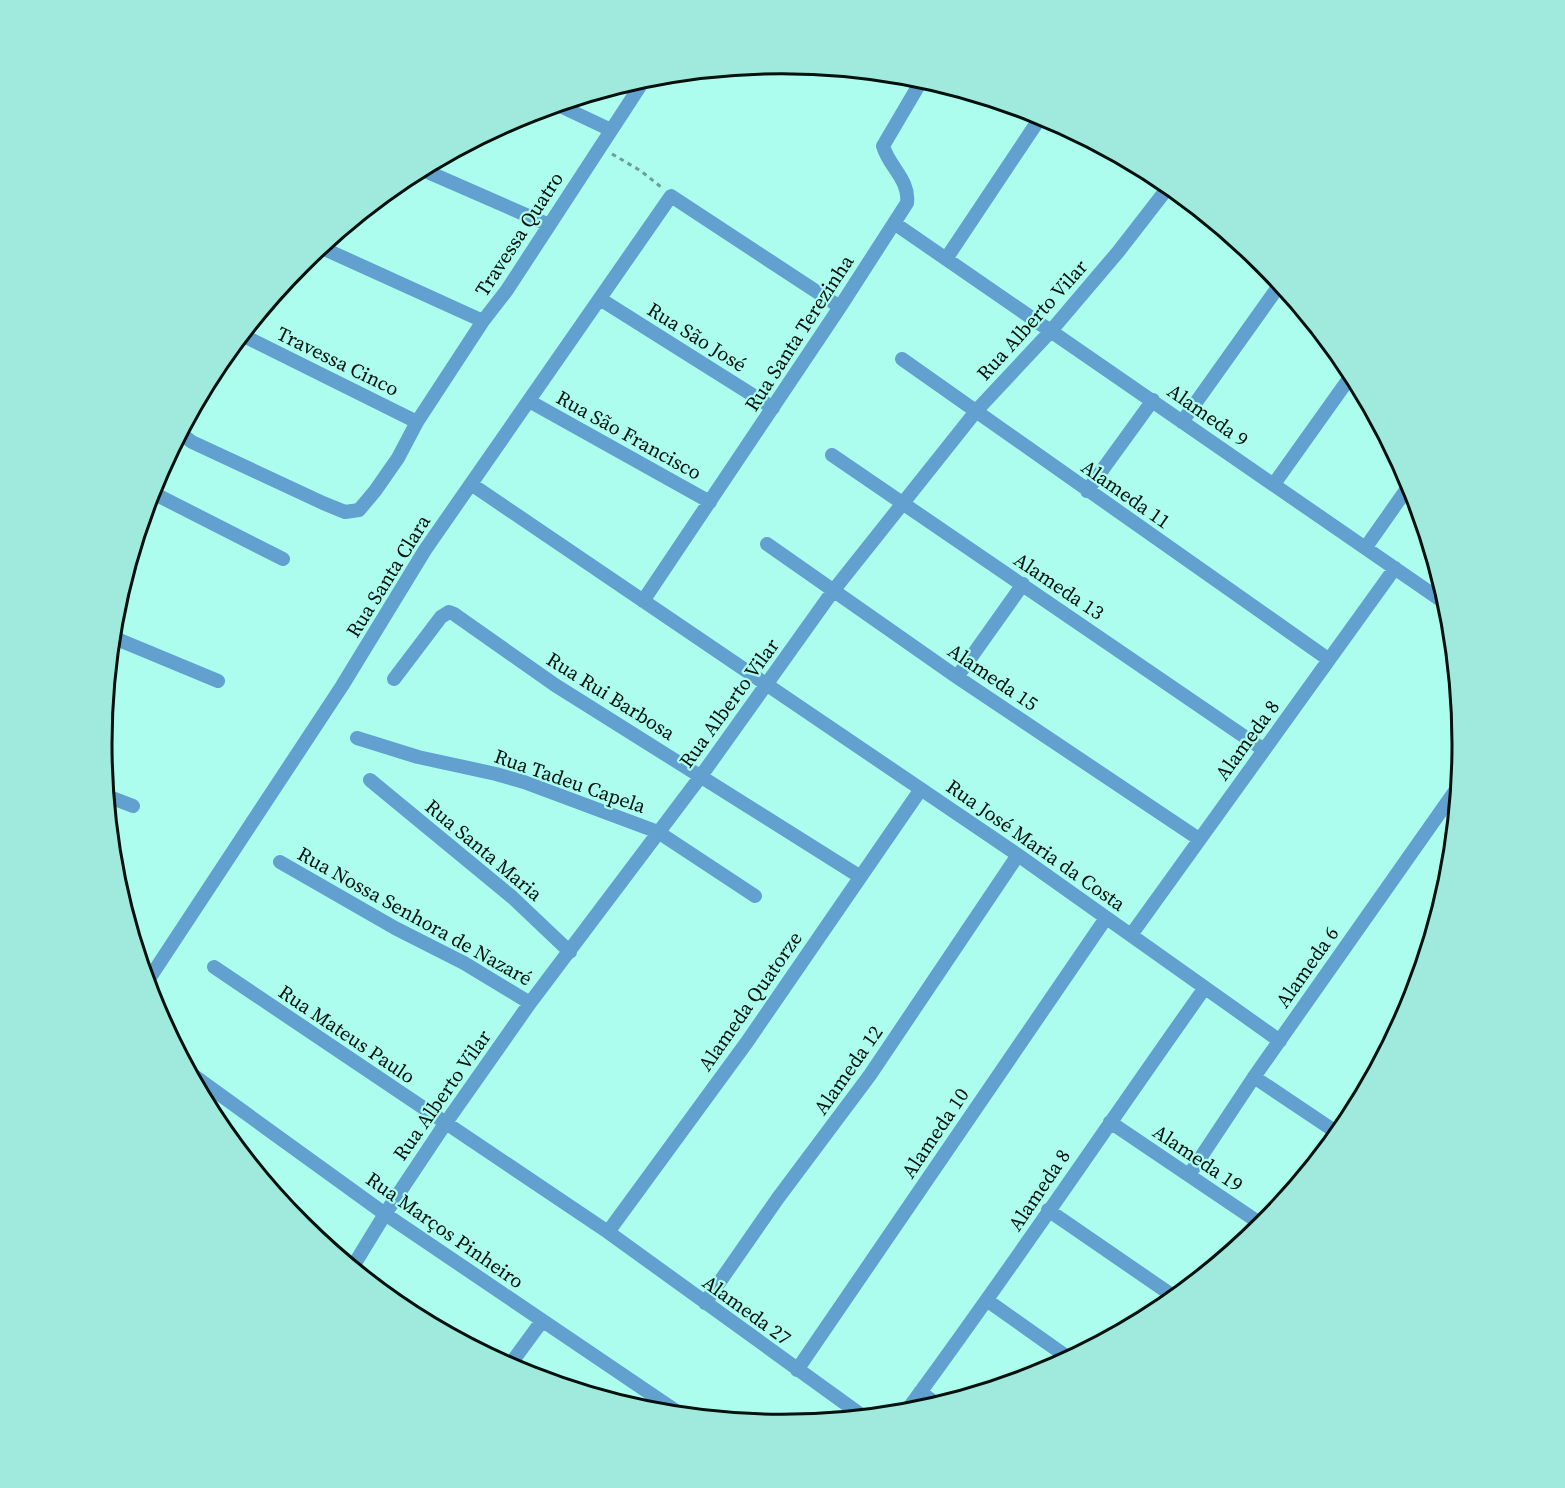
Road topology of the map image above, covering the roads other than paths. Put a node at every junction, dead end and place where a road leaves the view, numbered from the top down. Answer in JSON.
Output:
{"nodes":[{"id":1,"x":918,"y":87,"type":"edge"},
{"id":2,"x":638,"y":89,"type":"edge"},
{"id":3,"x":566,"y":109,"type":"edge"},
{"id":4,"x":1036,"y":124,"type":"edge"},
{"id":5,"x":611,"y":130,"type":"junction"},
{"id":6,"x":431,"y":173,"type":"edge"},
{"id":7,"x":1164,"y":193,"type":"edge"},
{"id":8,"x":894,"y":223,"type":"junction"},
{"id":9,"x":549,"y":225,"type":"junction"},
{"id":10,"x":328,"y":251,"type":"edge"},
{"id":11,"x":946,"y":259,"type":"junction"},
{"id":12,"x":1276,"y":290,"type":"edge"},
{"id":13,"x":600,"y":299,"type":"junction"},
{"id":14,"x":840,"y":307,"type":"junction"},
{"id":15,"x":483,"y":321,"type":"junction"},
{"id":16,"x":1050,"y":332,"type":"junction"},
{"id":17,"x":250,"y":338,"type":"edge"},
{"id":18,"x":903,"y":360,"type":"dead end"},
{"id":19,"x":1347,"y":382,"type":"edge"},
{"id":20,"x":1153,"y":400,"type":"junction"},
{"id":21,"x":529,"y":401,"type":"junction"},
{"id":22,"x":773,"y":408,"type":"junction"},
{"id":23,"x":977,"y":410,"type":"junction"},
{"id":24,"x":417,"y":422,"type":"junction"},
{"id":25,"x":1182,"y":422,"type":"junction"},
{"id":26,"x":186,"y":438,"type":"edge"},
{"id":27,"x":832,"y":455,"type":"dead end"},
{"id":28,"x":471,"y":484,"type":"junction"},
{"id":29,"x":1274,"y":484,"type":"junction"},
{"id":30,"x":1087,"y":491,"type":"junction"},
{"id":31,"x":1404,"y":494,"type":"edge"},
{"id":32,"x":160,"y":496,"type":"edge"},
{"id":33,"x":710,"y":502,"type":"junction"},
{"id":34,"x":902,"y":503,"type":"junction"},
{"id":35,"x":767,"y":544,"type":"dead end"},
{"id":36,"x":1366,"y":547,"type":"junction"},
{"id":37,"x":283,"y":559,"type":"dead end"},
{"id":38,"x":1395,"y":568,"type":"junction"},
{"id":39,"x":1023,"y":584,"type":"junction"},
{"id":40,"x":833,"y":591,"type":"junction"},
{"id":41,"x":1436,"y":597,"type":"edge"},
{"id":42,"x":643,"y":601,"type":"junction"},
{"id":43,"x":121,"y":641,"type":"edge"},
{"id":44,"x":1328,"y":659,"type":"junction"},
{"id":45,"x":957,"y":677,"type":"junction"},
{"id":46,"x":394,"y":679,"type":"dead end"},
{"id":47,"x":218,"y":681,"type":"dead end"},
{"id":48,"x":768,"y":684,"type":"junction"},
{"id":49,"x":357,"y":738,"type":"dead end"},
{"id":50,"x":1264,"y":750,"type":"junction"},
{"id":51,"x":701,"y":776,"type":"junction"},
{"id":52,"x":370,"y":780,"type":"dead end"},
{"id":53,"x":921,"y":789,"type":"junction"},
{"id":54,"x":1451,"y":797,"type":"edge"},
{"id":55,"x":114,"y":799,"type":"edge"},
{"id":56,"x":133,"y":806,"type":"dead end"},
{"id":57,"x":658,"y":832,"type":"junction"},
{"id":58,"x":1199,"y":839,"type":"junction"},
{"id":59,"x":1018,"y":855,"type":"junction"},
{"id":60,"x":280,"y":862,"type":"dead end"},
{"id":61,"x":859,"y":876,"type":"junction"},
{"id":62,"x":755,"y":896,"type":"dead end"},
{"id":63,"x":1106,"y":918,"type":"junction"},
{"id":64,"x":1131,"y":935,"type":"junction"},
{"id":65,"x":570,"y":952,"type":"junction"},
{"id":66,"x":214,"y":967,"type":"dead end"},
{"id":67,"x":153,"y":973,"type":"edge"},
{"id":68,"x":1204,"y":989,"type":"junction"},
{"id":69,"x":530,"y":1004,"type":"junction"},
{"id":70,"x":1280,"y":1041,"type":"junction"},
{"id":71,"x":1254,"y":1077,"type":"junction"},
{"id":72,"x":205,"y":1084,"type":"edge"},
{"id":73,"x":1110,"y":1122,"type":"junction"},
{"id":74,"x":445,"y":1124,"type":"junction"},
{"id":75,"x":1331,"y":1129,"type":"edge"},
{"id":76,"x":1189,"y":1175,"type":"junction"},
{"id":77,"x":1048,"y":1210,"type":"junction"},
{"id":78,"x":385,"y":1214,"type":"junction"},
{"id":79,"x":1255,"y":1220,"type":"edge"},
{"id":80,"x":608,"y":1232,"type":"junction"},
{"id":81,"x":356,"y":1261,"type":"edge"},
{"id":82,"x":1168,"y":1293,"type":"edge"},
{"id":83,"x":988,"y":1301,"type":"junction"},
{"id":84,"x":705,"y":1303,"type":"junction"},
{"id":85,"x":542,"y":1320,"type":"junction"},
{"id":86,"x":1061,"y":1353,"type":"edge"},
{"id":87,"x":515,"y":1358,"type":"edge"},
{"id":88,"x":797,"y":1370,"type":"junction"},
{"id":89,"x":920,"y":1392,"type":"junction"},
{"id":90,"x":929,"y":1398,"type":"edge"},
{"id":91,"x":913,"y":1402,"type":"edge"},
{"id":92,"x":666,"y":1404,"type":"edge"},
{"id":93,"x":855,"y":1410,"type":"edge"}],
"edges":[{"from":1,"to":8,"type":"street","name":"Rua Santa Terezinha"},
{"from":2,"to":5,"type":"street","name":"Travessa Quatro"},
{"from":3,"to":5,"type":"street"},
{"from":4,"to":11,"type":"street"},
{"from":5,"to":9,"type":"street","name":"Travessa Quatro"},
{"from":6,"to":9,"type":"street"},
{"from":7,"to":16,"type":"street","name":"Rua Alberto Vilar"},
{"from":8,"to":11,"type":"street","name":"Alameda 9"},
{"from":8,"to":14,"type":"street","name":"Rua Santa Terezinha"},
{"from":9,"to":15,"type":"street","name":"Travessa Quatro"},
{"from":10,"to":15,"type":"street","name":"Travessa Quatro"},
{"from":11,"to":16,"type":"street","name":"Alameda 9"},
{"from":12,"to":25,"type":"street"},
{"from":13,"to":14,"type":"street","name":"Rua Santa Clara"},
{"from":13,"to":21,"type":"street","name":"Rua Santa Clara"},
{"from":13,"to":22,"type":"street","name":"Rua São José"},
{"from":14,"to":22,"type":"street","name":"Rua Santa Terezinha"},
{"from":15,"to":24,"type":"street"},
{"from":16,"to":20,"type":"street","name":"Alameda 9"},
{"from":16,"to":23,"type":"street","name":"Rua Alberto Vilar"},
{"from":17,"to":24,"type":"street","name":"Travessa Cinco"},
{"from":18,"to":23,"type":"street","name":"Alameda 11"},
{"from":19,"to":29,"type":"street"},
{"from":20,"to":25,"type":"street","name":"Alameda 9"},
{"from":20,"to":30,"type":"street"},
{"from":21,"to":28,"type":"street","name":"Rua Santa Clara"},
{"from":21,"to":33,"type":"street","name":"Rua São Francisco"},
{"from":22,"to":33,"type":"street","name":"Rua Santa Terezinha"},
{"from":23,"to":30,"type":"street","name":"Alameda 11"},
{"from":23,"to":34,"type":"street","name":"Rua Alberto Vilar"},
{"from":24,"to":26,"type":"street"},
{"from":25,"to":29,"type":"street","name":"Alameda 9"},
{"from":27,"to":34,"type":"street","name":"Alameda 13"},
{"from":28,"to":42,"type":"street"},
{"from":28,"to":67,"type":"street","name":"Rua Santa Clara"},
{"from":29,"to":36,"type":"street","name":"Alameda 9"},
{"from":30,"to":44,"type":"street","name":"Alameda 11"},
{"from":31,"to":36,"type":"street"},
{"from":32,"to":37,"type":"street"},
{"from":33,"to":42,"type":"street","name":"Rua Santa Terezinha"},
{"from":34,"to":39,"type":"street","name":"Alameda 13"},
{"from":34,"to":40,"type":"street","name":"Rua Alberto Vilar"},
{"from":35,"to":40,"type":"street","name":"Alameda 15"},
{"from":36,"to":38,"type":"street","name":"Alameda 9"},
{"from":38,"to":41,"type":"street","name":"Alameda 9"},
{"from":38,"to":44,"type":"street","name":"Alameda 8"},
{"from":39,"to":45,"type":"street"},
{"from":39,"to":50,"type":"street","name":"Alameda 13"},
{"from":40,"to":45,"type":"street","name":"Alameda 15"},
{"from":40,"to":48,"type":"street","name":"Rua Alberto Vilar"},
{"from":42,"to":48,"type":"street"},
{"from":43,"to":47,"type":"street"},
{"from":44,"to":50,"type":"street","name":"Alameda 8"},
{"from":45,"to":58,"type":"street","name":"Alameda 15"},
{"from":46,"to":51,"type":"street","name":"Rua Rui Barbosa"},
{"from":48,"to":51,"type":"street","name":"Rua Alberto Vilar"},
{"from":48,"to":53,"type":"street","name":"Rua José Maria da Costa"},
{"from":49,"to":57,"type":"street","name":"Rua Tadeu Capela"},
{"from":50,"to":58,"type":"street","name":"Alameda 8"},
{"from":51,"to":57,"type":"street","name":"Rua Alberto Vilar"},
{"from":51,"to":61,"type":"street","name":"Rua Rui Barbosa"},
{"from":52,"to":65,"type":"street","name":"Rua Santa Maria"},
{"from":53,"to":59,"type":"street","name":"Rua José Maria da Costa"},
{"from":53,"to":61,"type":"street","name":"Alameda Quatorze"},
{"from":54,"to":70,"type":"street","name":"Alameda 6"},
{"from":55,"to":56,"type":"street"},
{"from":57,"to":62,"type":"street","name":"Rua Tadeu Capela"},
{"from":57,"to":65,"type":"street","name":"Rua Alberto Vilar"},
{"from":58,"to":64,"type":"street","name":"Alameda 8"},
{"from":59,"to":63,"type":"street","name":"Rua José Maria da Costa"},
{"from":59,"to":84,"type":"street","name":"Alameda 12"},
{"from":60,"to":69,"type":"street","name":"Rua Nossa Senhora de Nazaré"},
{"from":61,"to":80,"type":"street","name":"Alameda Quatorze"},
{"from":63,"to":64,"type":"street","name":"Rua José Maria da Costa"},
{"from":63,"to":88,"type":"street","name":"Alameda 10"},
{"from":64,"to":68,"type":"street","name":"Rua José Maria da Costa"},
{"from":65,"to":69,"type":"street","name":"Rua Alberto Vilar"},
{"from":66,"to":74,"type":"street","name":"Rua Mateus Paulo"},
{"from":68,"to":70,"type":"street","name":"Rua José Maria da Costa"},
{"from":68,"to":73,"type":"street","name":"Alameda 8"},
{"from":69,"to":74,"type":"street","name":"Rua Alberto Vilar"},
{"from":70,"to":71,"type":"street","name":"Alameda 6"},
{"from":71,"to":75,"type":"street"},
{"from":71,"to":76,"type":"street","name":"Alameda 6"},
{"from":72,"to":78,"type":"street","name":"Rua Marços Pinheiro"},
{"from":73,"to":76,"type":"street","name":"Alameda 19"},
{"from":73,"to":77,"type":"street","name":"Alameda 8"},
{"from":74,"to":78,"type":"street","name":"Rua Alberto Vilar"},
{"from":74,"to":80,"type":"street","name":"Rua Mateus Paulo"},
{"from":76,"to":79,"type":"street","name":"Alameda 19"},
{"from":77,"to":82,"type":"street"},
{"from":77,"to":83,"type":"street","name":"Alameda 8"},
{"from":78,"to":81,"type":"street","name":"Rua Alberto Vilar"},
{"from":78,"to":85,"type":"street","name":"Rua Marços Pinheiro"},
{"from":80,"to":84,"type":"street","name":"Alameda 27"},
{"from":83,"to":86,"type":"street"},
{"from":83,"to":89,"type":"street","name":"Alameda 8"},
{"from":84,"to":88,"type":"street","name":"Alameda 27"},
{"from":85,"to":87,"type":"street"},
{"from":85,"to":92,"type":"street","name":"Rua Marços Pinheiro"},
{"from":88,"to":93,"type":"street","name":"Alameda 27"},
{"from":89,"to":90,"type":"street"},
{"from":89,"to":91,"type":"street","name":"Alameda 8"}]}
